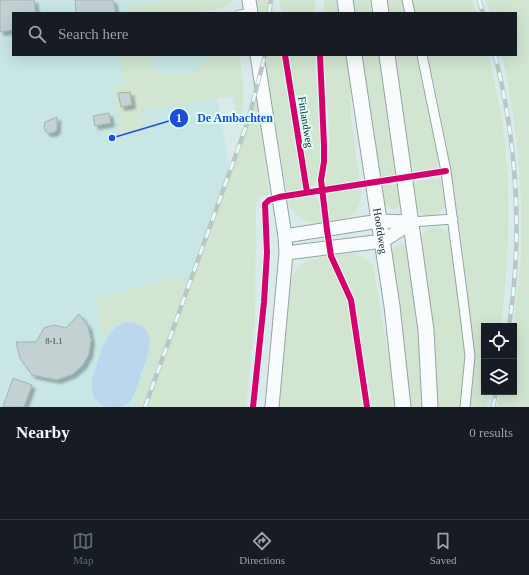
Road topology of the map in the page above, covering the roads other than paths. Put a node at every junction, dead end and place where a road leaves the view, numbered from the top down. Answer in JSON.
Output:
{"nodes":[{"id":1,"x":345,"y":0,"type":"edge"},
{"id":2,"x":379,"y":0,"type":"edge"},
{"id":3,"x":406,"y":0,"type":"edge"},
{"id":4,"x":347,"y":12,"type":"edge"},
{"id":5,"x":381,"y":12,"type":"edge"},
{"id":6,"x":410,"y":12,"type":"edge"},
{"id":7,"x":257,"y":56,"type":"edge"},
{"id":8,"x":354,"y":56,"type":"edge"},
{"id":9,"x":387,"y":56,"type":"edge"},
{"id":10,"x":422,"y":56,"type":"edge"},
{"id":11,"x":453,"y":219,"type":"junction"},
{"id":12,"x":379,"y":221,"type":"junction"},
{"id":13,"x":412,"y":222,"type":"junction"},
{"id":14,"x":285,"y":236,"type":"junction"},
{"id":15,"x":382,"y":241,"type":"junction"},
{"id":16,"x":286,"y":253,"type":"junction"},
{"id":17,"x":272,"y":407,"type":"edge"},
{"id":18,"x":403,"y":407,"type":"edge"},
{"id":19,"x":430,"y":407,"type":"edge"},
{"id":20,"x":465,"y":407,"type":"edge"}],
"edges":[{"from":1,"to":4,"type":"main road"},
{"from":2,"to":5,"type":"main road"},
{"from":3,"to":6,"type":"street"},
{"from":7,"to":14,"type":"street"},
{"from":8,"to":12,"type":"main road","name":"Hoofdweg"},
{"from":9,"to":13,"type":"main road"},
{"from":10,"to":11,"type":"street"},
{"from":11,"to":13,"type":"street"},
{"from":11,"to":20,"type":"street"},
{"from":12,"to":13,"type":"street"},
{"from":12,"to":14,"type":"street"},
{"from":12,"to":15,"type":"main road","name":"Hoofdweg"},
{"from":13,"to":15,"type":"street"},
{"from":13,"to":19,"type":"main road"},
{"from":14,"to":16,"type":"street"},
{"from":15,"to":16,"type":"street"},
{"from":15,"to":18,"type":"main road","name":"Hoofdweg"},
{"from":16,"to":17,"type":"street"}]}
